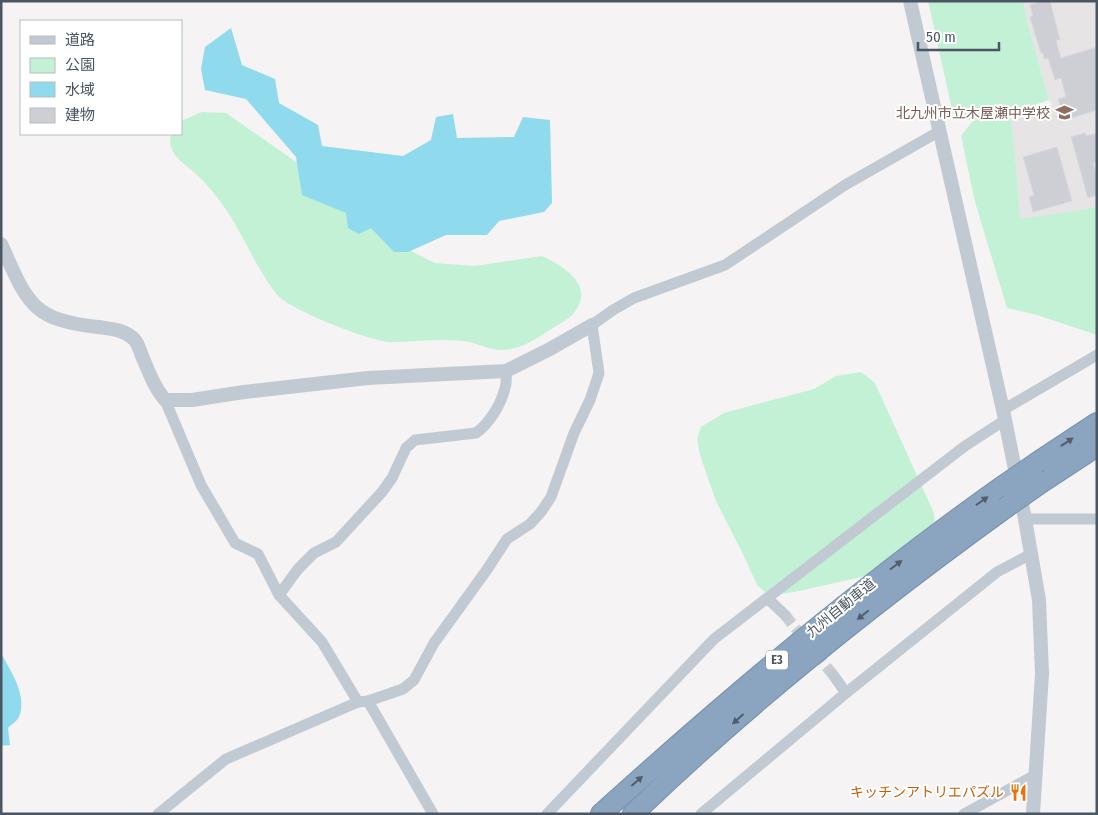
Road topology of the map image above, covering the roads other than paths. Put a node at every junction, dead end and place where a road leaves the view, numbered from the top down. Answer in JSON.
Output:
{"nodes":[{"id":1,"x":910,"y":1,"type":"edge"},
{"id":2,"x":940,"y":131,"type":"junction"},
{"id":3,"x":1,"y":244,"type":"edge"},
{"id":4,"x":592,"y":325,"type":"junction"},
{"id":5,"x":1097,"y":354,"type":"edge"},
{"id":6,"x":506,"y":371,"type":"junction"},
{"id":7,"x":165,"y":400,"type":"junction"},
{"id":8,"x":1004,"y":415,"type":"junction"},
{"id":9,"x":1097,"y":423,"type":"edge"},
{"id":10,"x":1097,"y":446,"type":"edge"},
{"id":11,"x":1025,"y":519,"type":"junction"},
{"id":12,"x":1097,"y":519,"type":"edge"},
{"id":13,"x":1031,"y":554,"type":"junction"},
{"id":14,"x":279,"y":595,"type":"junction"},
{"id":15,"x":767,"y":598,"type":"junction"},
{"id":16,"x":785,"y":615,"type":"tunnel mouth"},
{"id":17,"x":834,"y":676,"type":"tunnel mouth"},
{"id":18,"x":846,"y":693,"type":"junction"},
{"id":19,"x":363,"y":701,"type":"junction"},
{"id":20,"x":1037,"y":774,"type":"junction"},
{"id":21,"x":158,"y":814,"type":"edge"},
{"id":22,"x":433,"y":814,"type":"edge"},
{"id":23,"x":546,"y":814,"type":"edge"},
{"id":24,"x":601,"y":814,"type":"edge"},
{"id":25,"x":633,"y":814,"type":"edge"},
{"id":26,"x":701,"y":814,"type":"edge"},
{"id":27,"x":964,"y":814,"type":"edge"},
{"id":28,"x":1034,"y":814,"type":"edge"}],
"edges":[{"from":1,"to":2,"type":"street"},
{"from":2,"to":4,"type":"street"},
{"from":2,"to":8,"type":"street"},
{"from":3,"to":7,"type":"street"},
{"from":4,"to":6,"type":"street"},
{"from":4,"to":19,"type":"street"},
{"from":5,"to":8,"type":"street"},
{"from":6,"to":7,"type":"street"},
{"from":6,"to":14,"type":"street"},
{"from":7,"to":14,"type":"street"},
{"from":8,"to":11,"type":"street"},
{"from":8,"to":15,"type":"street"},
{"from":24,"to":9,"type":"highway","name":"九州自動車道","number":"E3","one_way":true,"bridge":true},
{"from":10,"to":25,"type":"highway","name":"九州自動車道","number":"E3","one_way":true,"bridge":true},
{"from":11,"to":12,"type":"street"},
{"from":11,"to":13,"type":"street"},
{"from":13,"to":18,"type":"street"},
{"from":13,"to":20,"type":"street"},
{"from":14,"to":19,"type":"street"},
{"from":15,"to":16,"type":"street"},
{"from":15,"to":23,"type":"street"},
{"from":17,"to":18,"type":"street"},
{"from":18,"to":26,"type":"street"},
{"from":19,"to":21,"type":"street"},
{"from":19,"to":22,"type":"street"},
{"from":20,"to":27,"type":"street"},
{"from":20,"to":28,"type":"street"}]}
